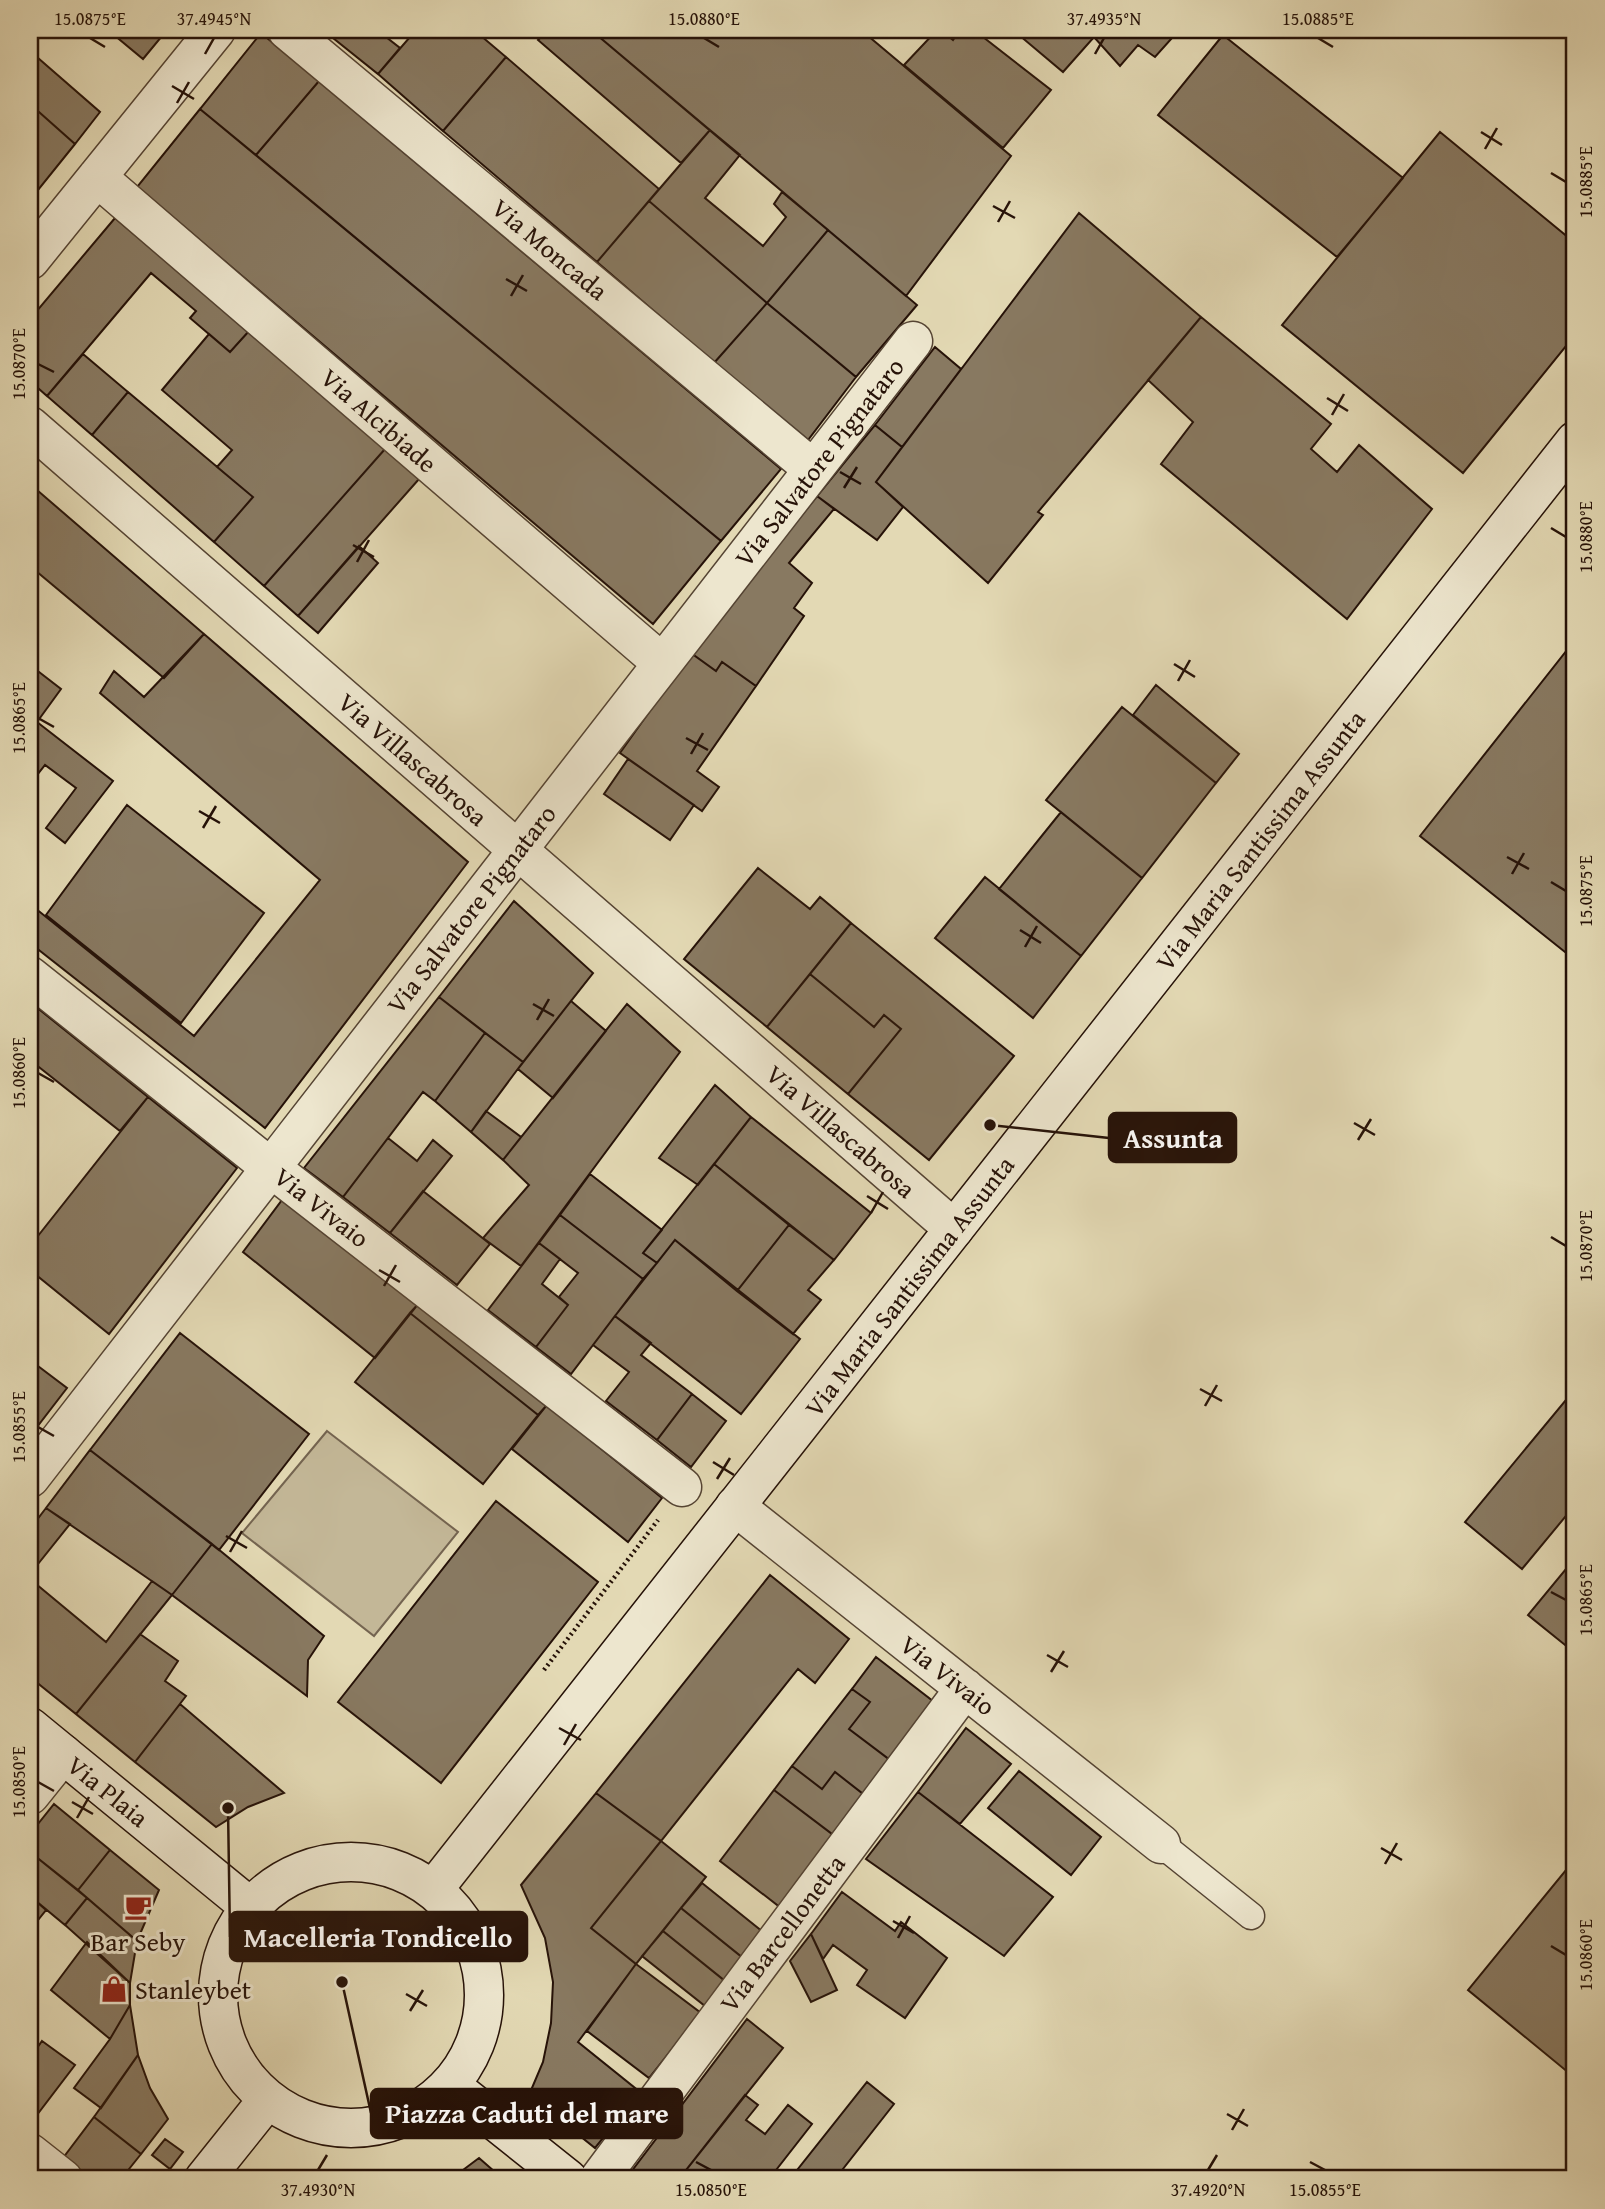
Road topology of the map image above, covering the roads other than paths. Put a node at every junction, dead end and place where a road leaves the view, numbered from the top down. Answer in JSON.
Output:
{"nodes":[{"id":1,"x":216,"y":30,"type":"edge"},
{"id":2,"x":287,"y":30,"type":"edge"},
{"id":3,"x":97,"y":177,"type":"junction"},
{"id":4,"x":30,"y":260,"type":"edge"},
{"id":5,"x":913,"y":341,"type":"dead end"},
{"id":6,"x":30,"y":426,"type":"edge"},
{"id":7,"x":1575,"y":440,"type":"edge"},
{"id":8,"x":813,"y":469,"type":"junction"},
{"id":9,"x":662,"y":663,"type":"junction"},
{"id":10,"x":517,"y":850,"type":"junction"},
{"id":11,"x":30,"y":976,"type":"edge"},
{"id":12,"x":271,"y":1168,"type":"junction"},
{"id":13,"x":954,"y":1229,"type":"junction"},
{"id":14,"x":30,"y":1478,"type":"edge"},
{"id":15,"x":682,"y":1487,"type":"road end"},
{"id":16,"x":735,"y":1506,"type":"junction"},
{"id":17,"x":965,"y":1688,"type":"junction"},
{"id":18,"x":30,"y":1727,"type":"edge"},
{"id":19,"x":63,"y":1754,"type":"junction"},
{"id":20,"x":30,"y":1795,"type":"edge"},
{"id":21,"x":1161,"y":1844,"type":"joint"},
{"id":22,"x":433,"y":1890,"type":"junction"},
{"id":23,"x":251,"y":1908,"type":"junction"},
{"id":24,"x":1251,"y":1916,"type":"dead end"},
{"id":25,"x":450,"y":2085,"type":"junction"},
{"id":26,"x":268,"y":2099,"type":"junction"},
{"id":27,"x":30,"y":2153,"type":"edge"},
{"id":28,"x":209,"y":2173,"type":"edge"},
{"id":29,"x":62,"y":2179,"type":"edge"},
{"id":30,"x":568,"y":2179,"type":"edge"},
{"id":31,"x":599,"y":2179,"type":"edge"}],
"edges":[{"from":1,"to":3,"type":"street"},
{"from":2,"to":8,"type":"street","name":"Via Moncada"},
{"from":3,"to":4,"type":"street"},
{"from":3,"to":9,"type":"street","name":"Via Alcibiade"},
{"from":5,"to":8,"type":"street","name":"Via Salvatore Pignataro"},
{"from":6,"to":10,"type":"street","name":"Via Villascabrosa"},
{"from":7,"to":13,"type":"street","name":"Via Maria Santissima Assunta"},
{"from":8,"to":9,"type":"street","name":"Via Salvatore Pignataro"},
{"from":9,"to":10,"type":"street","name":"Via Salvatore Pignataro"},
{"from":10,"to":12,"type":"street","name":"Via Salvatore Pignataro"},
{"from":10,"to":13,"type":"street","name":"Via Villascabrosa"},
{"from":11,"to":12,"type":"street","name":"Via Vivaio"},
{"from":12,"to":14,"type":"street","name":"Via Salvatore Pignataro"},
{"from":12,"to":15,"type":"street","name":"Via Vivaio"},
{"from":13,"to":16,"type":"street","name":"Via Maria Santissima Assunta"},
{"from":16,"to":17,"type":"street","name":"Via Vivaio"},
{"from":16,"to":22,"type":"street","name":"Via Maria Santissima Assunta"},
{"from":17,"to":21,"type":"street","name":"Via Vivaio"},
{"from":17,"to":31,"type":"street","name":"Via Barcellonetta"},
{"from":18,"to":19,"type":"street","name":"Via Plaia"},
{"from":19,"to":20,"type":"street"},
{"from":19,"to":23,"type":"street","name":"Via Plaia"},
{"from":21,"to":24,"type":"lane"},
{"from":22,"to":23,"type":"street"},
{"from":22,"to":25,"type":"street"},
{"from":23,"to":26,"type":"street"},
{"from":25,"to":26,"type":"street"},
{"from":25,"to":30,"type":"street"},
{"from":26,"to":28,"type":"street"},
{"from":27,"to":29,"type":"street"}]}
